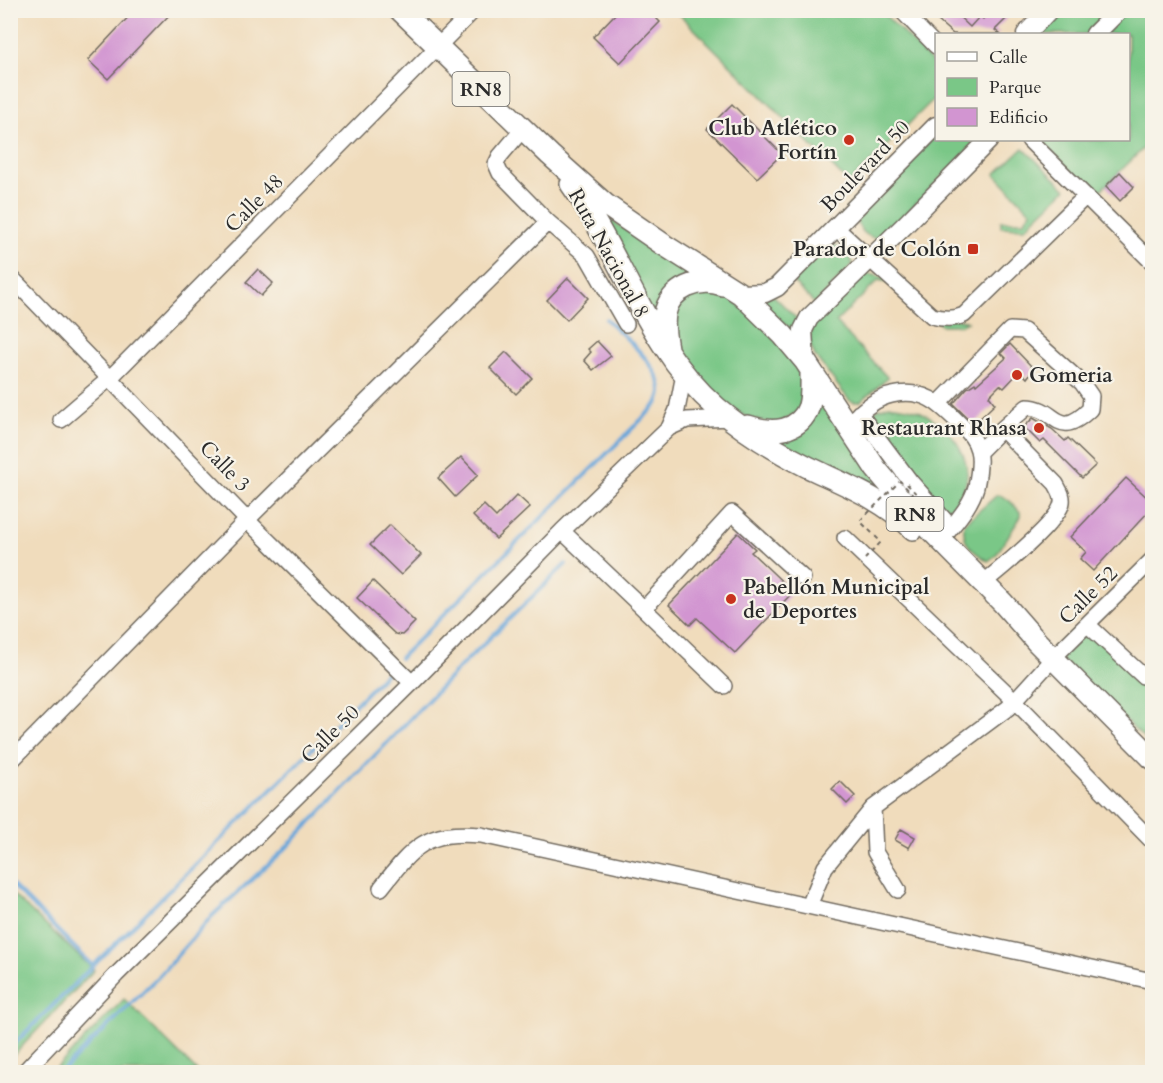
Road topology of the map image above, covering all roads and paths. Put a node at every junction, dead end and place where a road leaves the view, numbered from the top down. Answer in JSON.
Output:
{"nodes":[{"id":1,"x":400,"y":10,"type":"edge"},
{"id":2,"x":474,"y":10,"type":"edge"},
{"id":3,"x":901,"y":10,"type":"edge"},
{"id":4,"x":1049,"y":10,"type":"edge"},
{"id":5,"x":1119,"y":10,"type":"edge"},
{"id":6,"x":1027,"y":33,"type":"edge"},
{"id":7,"x":1096,"y":33,"type":"edge"},
{"id":8,"x":935,"y":45,"type":"edge"},
{"id":9,"x":438,"y":48,"type":"junction"},
{"id":10,"x":935,"y":127,"type":"edge"},
{"id":11,"x":523,"y":129,"type":"junction"},
{"id":12,"x":988,"y":141,"type":"edge"},
{"id":13,"x":1030,"y":141,"type":"edge"},
{"id":14,"x":550,"y":155,"type":"junction"},
{"id":15,"x":1086,"y":196,"type":"junction"},
{"id":16,"x":548,"y":222,"type":"junction"},
{"id":17,"x":836,"y":228,"type":"junction"},
{"id":18,"x":870,"y":259,"type":"junction"},
{"id":19,"x":1152,"y":260,"type":"edge"},
{"id":20,"x":10,"y":276,"type":"edge"},
{"id":21,"x":734,"y":291,"type":"junction"},
{"id":22,"x":626,"y":324,"type":"dead end"},
{"id":23,"x":667,"y":352,"type":"junction"},
{"id":24,"x":808,"y":367,"type":"junction"},
{"id":25,"x":684,"y":374,"type":"junction"},
{"id":26,"x":110,"y":378,"type":"junction"},
{"id":27,"x":939,"y":403,"type":"junction"},
{"id":28,"x":730,"y":418,"type":"junction"},
{"id":29,"x":852,"y":419,"type":"junction"},
{"id":30,"x":61,"y":420,"type":"dead end"},
{"id":31,"x":669,"y":428,"type":"junction"},
{"id":32,"x":1002,"y":429,"type":"junction"},
{"id":33,"x":979,"y":452,"type":"junction"},
{"id":34,"x":907,"y":484,"type":"dead end"},
{"id":35,"x":247,"y":519,"type":"junction"},
{"id":36,"x":562,"y":531,"type":"junction"},
{"id":37,"x":946,"y":534,"type":"junction"},
{"id":38,"x":845,"y":538,"type":"dead end"},
{"id":39,"x":865,"y":559,"type":"junction"},
{"id":40,"x":1152,"y":560,"type":"edge"},
{"id":41,"x":803,"y":578,"type":"dead end"},
{"id":42,"x":983,"y":583,"type":"junction"},
{"id":43,"x":644,"y":609,"type":"junction"},
{"id":44,"x":1088,"y":625,"type":"junction"},
{"id":45,"x":1037,"y":642,"type":"junction"},
{"id":46,"x":1053,"y":659,"type":"junction"},
{"id":47,"x":1152,"y":678,"type":"edge"},
{"id":48,"x":412,"y":683,"type":"junction"},
{"id":49,"x":724,"y":686,"type":"dead end"},
{"id":50,"x":1014,"y":700,"type":"junction"},
{"id":51,"x":1152,"y":758,"type":"edge"},
{"id":52,"x":10,"y":762,"type":"edge"},
{"id":53,"x":873,"y":808,"type":"junction"},
{"id":54,"x":1152,"y":841,"type":"edge"},
{"id":55,"x":381,"y":888,"type":"dead end"},
{"id":56,"x":898,"y":890,"type":"dead end"},
{"id":57,"x":809,"y":906,"type":"junction"},
{"id":58,"x":1152,"y":981,"type":"edge"},
{"id":59,"x":24,"y":1072,"type":"edge"}],
"edges":[{"from":1,"to":9,"type":"highway","name":"Ruta Nacional 8","number":"RN8"},
{"from":2,"to":9,"type":"street","name":"Calle 48"},
{"from":3,"to":8,"type":"street"},
{"from":4,"to":6,"type":"main road"},
{"from":5,"to":7,"type":"main road"},
{"from":9,"to":11,"type":"highway","name":"Ruta Nacional 8","number":"RN8"},
{"from":9,"to":26,"type":"street","name":"Calle 48"},
{"from":10,"to":17,"type":"main road","name":"Boulevard 50"},
{"from":11,"to":14,"type":"highway","name":"Ruta Nacional 8","number":"RN8"},
{"from":11,"to":16,"type":"street"},
{"from":12,"to":18,"type":"main road"},
{"from":13,"to":15,"type":"street"},
{"from":14,"to":21,"type":"highway","name":"Ruta Nacional 8","number":"RN8"},
{"from":14,"to":23,"type":"highway","name":"Ruta Nacional 8","number":"RN8"},
{"from":15,"to":18,"type":"street"},
{"from":15,"to":19,"type":"street"},
{"from":16,"to":22,"type":"street"},
{"from":16,"to":35,"type":"street"},
{"from":17,"to":18,"type":"street"},
{"from":17,"to":21,"type":"main road","name":"Boulevard 50"},
{"from":18,"to":24,"type":"main road"},
{"from":20,"to":26,"type":"street","name":"Calle 3"},
{"from":21,"to":23,"type":"highway","name":"Ruta Nacional 8"},
{"from":21,"to":24,"type":"highway","name":"Ruta Nacional 8","number":"RN8"},
{"from":23,"to":25,"type":"highway","name":"Ruta Nacional 8","number":"RN8"},
{"from":24,"to":28,"type":"highway","name":"Ruta Nacional 8","number":"RN8"},
{"from":24,"to":29,"type":"highway","name":"Ruta Nacional 8","number":"RN8"},
{"from":25,"to":28,"type":"highway","name":"Ruta Nacional 8","number":"RN8"},
{"from":25,"to":31,"type":"street","name":"Calle 50"},
{"from":26,"to":30,"type":"street","name":"Calle 48"},
{"from":26,"to":35,"type":"street","name":"Calle 3"},
{"from":27,"to":29,"type":"street"},
{"from":27,"to":32,"type":"street"},
{"from":27,"to":33,"type":"street"},
{"from":28,"to":31,"type":"street","name":"Calle 50"},
{"from":28,"to":45,"type":"highway","name":"Ruta Nacional 8","number":"RN8"},
{"from":29,"to":37,"type":"highway","name":"Ruta Nacional 8","number":"RN8"},
{"from":31,"to":36,"type":"street","name":"Calle 50"},
{"from":32,"to":33,"type":"street"},
{"from":32,"to":42,"type":"street"},
{"from":33,"to":37,"type":"street"},
{"from":34,"to":39,"type":"path","bridge":true},
{"from":35,"to":48,"type":"street","name":"Calle 3"},
{"from":35,"to":52,"type":"street"},
{"from":36,"to":43,"type":"street"},
{"from":36,"to":48,"type":"street","name":"Calle 50"},
{"from":37,"to":42,"type":"highway","name":"Ruta Nacional 8","number":"RN8"},
{"from":38,"to":39,"type":"street"},
{"from":39,"to":50,"type":"street"},
{"from":40,"to":44,"type":"street","name":"Calle 52"},
{"from":41,"to":43,"type":"street"},
{"from":42,"to":45,"type":"highway","name":"Ruta Nacional 8","number":"RN8"},
{"from":43,"to":49,"type":"street"},
{"from":44,"to":46,"type":"street","name":"Calle 52"},
{"from":44,"to":47,"type":"street"},
{"from":45,"to":46,"type":"highway","name":"Ruta Nacional 8","number":"RN8"},
{"from":46,"to":50,"type":"street","name":"Calle 52"},
{"from":46,"to":51,"type":"highway","name":"Ruta Nacional 8","number":"RN8"},
{"from":48,"to":59,"type":"street","name":"Calle 50"},
{"from":50,"to":53,"type":"street","name":"Calle 52"},
{"from":50,"to":54,"type":"street"},
{"from":53,"to":56,"type":"street"},
{"from":53,"to":57,"type":"street","name":"Calle 52"},
{"from":55,"to":57,"type":"street"},
{"from":57,"to":58,"type":"street"}]}
